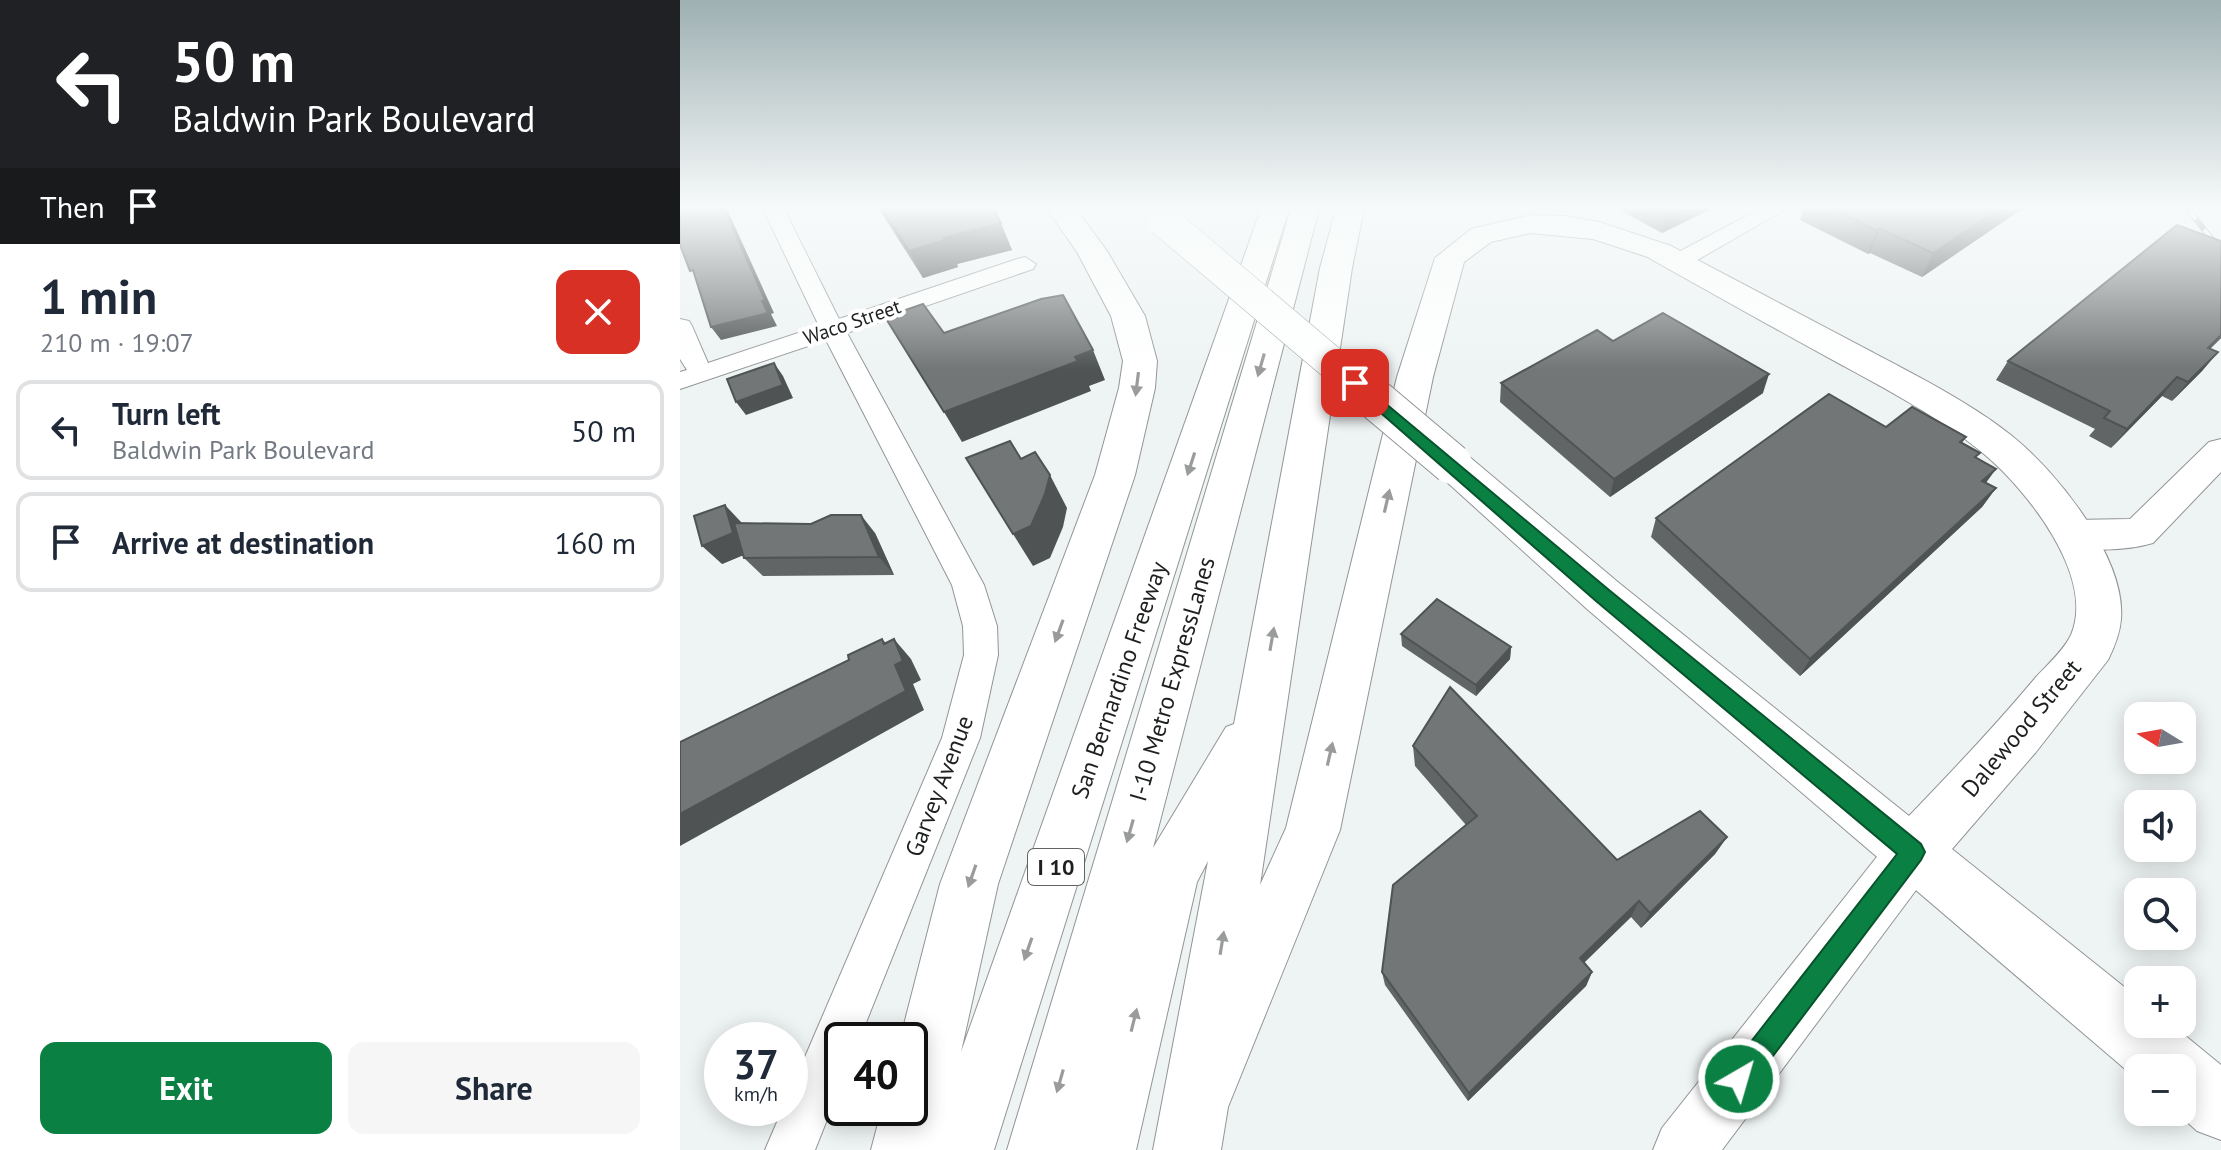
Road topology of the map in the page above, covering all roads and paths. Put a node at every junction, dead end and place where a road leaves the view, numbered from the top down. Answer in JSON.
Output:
{"nodes":[{"id":1,"x":800,"y":263,"type":"edge"},
{"id":2,"x":1098,"y":263,"type":"edge"},
{"id":3,"x":1213,"y":263,"type":"edge"},
{"id":4,"x":1257,"y":263,"type":"edge"},
{"id":5,"x":1290,"y":263,"type":"edge"},
{"id":6,"x":1338,"y":263,"type":"edge"},
{"id":7,"x":1449,"y":263,"type":"edge"},
{"id":8,"x":1678,"y":263,"type":"edge"},
{"id":9,"x":1025,"y":264,"type":"dead end"},
{"id":10,"x":680,"y":326,"type":"edge"},
{"id":11,"x":832,"y":328,"type":"junction"},
{"id":12,"x":691,"y":378,"type":"edge"},
{"id":13,"x":2221,"y":451,"type":"edge"},
{"id":14,"x":2073,"y":534,"type":"junction"},
{"id":15,"x":1259,"y":716,"type":"junction"},
{"id":16,"x":1913,"y":852,"type":"junction"},
{"id":17,"x":2157,"y":1054,"type":"edge"},
{"id":18,"x":2196,"y":1086,"type":"edge"},
{"id":19,"x":2221,"y":1107,"type":"edge"},
{"id":20,"x":1192,"y":1126,"type":"edge"},
{"id":21,"x":790,"y":1150,"type":"edge"},
{"id":22,"x":905,"y":1150,"type":"edge"},
{"id":23,"x":960,"y":1150,"type":"edge"},
{"id":24,"x":1041,"y":1150,"type":"edge"},
{"id":25,"x":1102,"y":1150,"type":"edge"},
{"id":26,"x":1684,"y":1150,"type":"edge"}],
"edges":[{"from":1,"to":11,"type":"street","name":"Garvey Avenue"},
{"from":2,"to":22,"type":"main road","one_way":true},
{"from":3,"to":16,"type":"main road","bridge":true},
{"from":4,"to":23,"type":"main road","name":"San Bernardino Freeway","number":"I 10","one_way":true},
{"from":5,"to":24,"type":"main road","name":"I-10 Metro ExpressLanes","one_way":true},
{"from":15,"to":6,"type":"main road","one_way":true},
{"from":20,"to":7,"type":"main road","one_way":true},
{"from":8,"to":14,"type":"main road","name":"Dalewood Street"},
{"from":9,"to":11,"type":"street","name":"Waco Street"},
{"from":10,"to":12,"type":"street"},
{"from":11,"to":12,"type":"street","name":"Waco Street"},
{"from":11,"to":21,"type":"street","name":"Garvey Avenue"},
{"from":13,"to":14,"type":"street"},
{"from":14,"to":16,"type":"main road","name":"Dalewood Street"},
{"from":20,"to":15,"type":"main road","one_way":true},
{"from":25,"to":15,"type":"main road","one_way":true},
{"from":16,"to":17,"type":"main road"},
{"from":16,"to":26,"type":"street","name":"Dalewood Street"},
{"from":18,"to":19,"type":"main road"}]}
